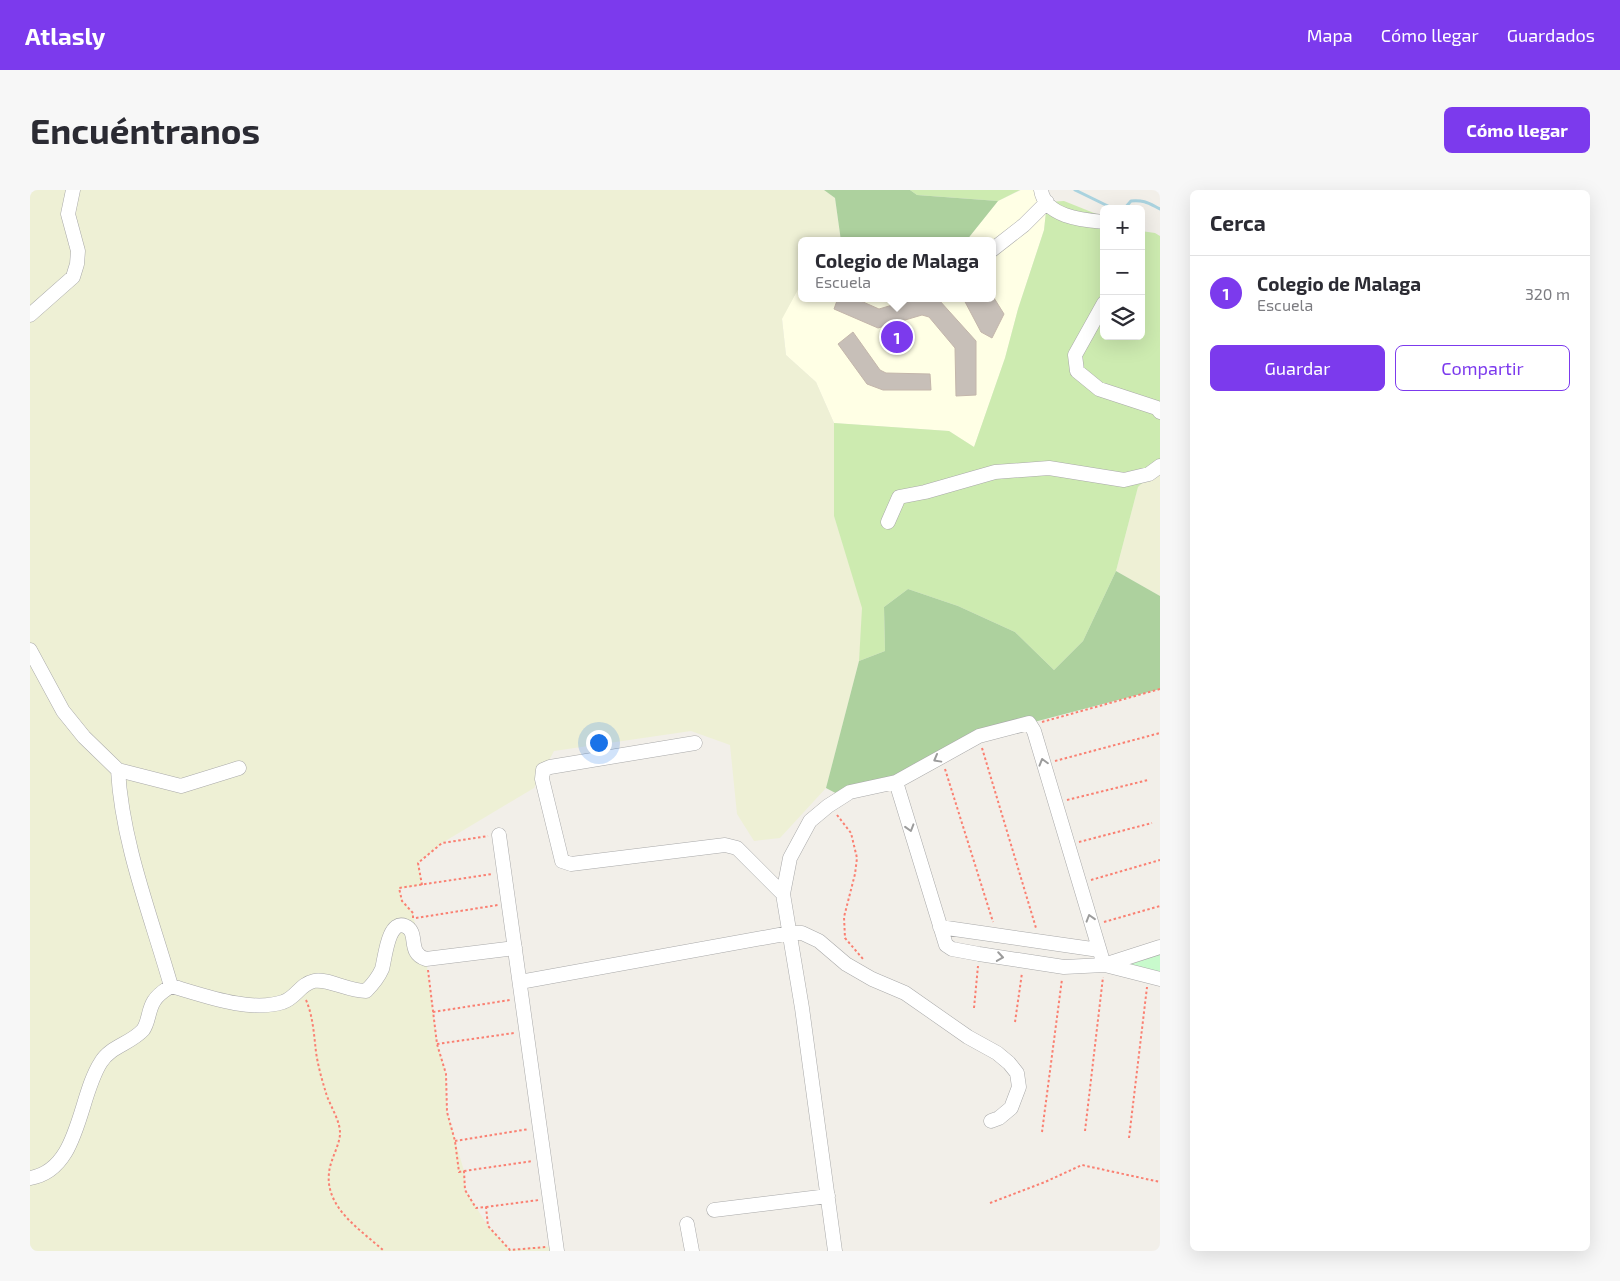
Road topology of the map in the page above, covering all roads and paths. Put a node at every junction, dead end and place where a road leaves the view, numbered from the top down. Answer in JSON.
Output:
{"nodes":[{"id":1,"x":73,"y":190,"type":"edge"},
{"id":2,"x":1044,"y":196,"type":"edge"},
{"id":3,"x":1100,"y":222,"type":"edge"},
{"id":4,"x":996,"y":247,"type":"edge"},
{"id":5,"x":1100,"y":310,"type":"edge"},
{"id":6,"x":30,"y":315,"type":"edge"},
{"id":7,"x":1160,"y":412,"type":"edge"},
{"id":8,"x":1160,"y":466,"type":"edge"},
{"id":9,"x":888,"y":522,"type":"dead end"},
{"id":10,"x":30,"y":650,"type":"edge"},
{"id":11,"x":1160,"y":689,"type":"edge"},
{"id":12,"x":1029,"y":724,"type":"junction"},
{"id":13,"x":1160,"y":733,"type":"edge"},
{"id":14,"x":979,"y":736,"type":"junction"},
{"id":15,"x":695,"y":743,"type":"dead end"},
{"id":16,"x":941,"y":757,"type":"junction"},
{"id":17,"x":1043,"y":764,"type":"junction"},
{"id":18,"x":239,"y":768,"type":"dead end"},
{"id":19,"x":118,"y":770,"type":"junction"},
{"id":20,"x":1148,"y":780,"type":"dead end"},
{"id":21,"x":896,"y":782,"type":"junction"},
{"id":22,"x":1055,"y":803,"type":"junction"},
{"id":23,"x":828,"y":806,"type":"junction"},
{"id":24,"x":1152,"y":823,"type":"dead end"},
{"id":25,"x":499,"y":835,"type":"joint"},
{"id":26,"x":1067,"y":846,"type":"junction"},
{"id":27,"x":1160,"y":860,"type":"edge"},
{"id":28,"x":504,"y":872,"type":"junction"},
{"id":29,"x":1080,"y":883,"type":"junction"},
{"id":30,"x":422,"y":885,"type":"junction"},
{"id":31,"x":783,"y":894,"type":"junction"},
{"id":32,"x":509,"y":903,"type":"junction"},
{"id":33,"x":1160,"y":906,"type":"edge"},
{"id":34,"x":414,"y":918,"type":"junction"},
{"id":35,"x":415,"y":924,"type":"dead end"},
{"id":36,"x":1092,"y":926,"type":"junction"},
{"id":37,"x":940,"y":928,"type":"junction"},
{"id":38,"x":790,"y":933,"type":"junction"},
{"id":39,"x":997,"y":936,"type":"junction"},
{"id":40,"x":1040,"y":942,"type":"junction"},
{"id":41,"x":1160,"y":947,"type":"edge"},
{"id":42,"x":515,"y":948,"type":"junction"},
{"id":43,"x":1099,"y":950,"type":"junction"},
{"id":44,"x":979,"y":954,"type":"junction"},
{"id":45,"x":426,"y":959,"type":"junction"},
{"id":46,"x":1024,"y":961,"type":"junction"},
{"id":47,"x":868,"y":965,"type":"dead end"},
{"id":48,"x":1104,"y":965,"type":"junction"},
{"id":49,"x":1064,"y":966,"type":"junction"},
{"id":50,"x":1154,"y":978,"type":"edge"},
{"id":51,"x":520,"y":982,"type":"junction"},
{"id":52,"x":171,"y":986,"type":"junction"},
{"id":53,"x":300,"y":988,"type":"junction"},
{"id":54,"x":522,"y":998,"type":"junction"},
{"id":55,"x":974,"y":1008,"type":"dead end"},
{"id":56,"x":433,"y":1012,"type":"junction"},
{"id":57,"x":1015,"y":1022,"type":"dead end"},
{"id":58,"x":526,"y":1031,"type":"junction"},
{"id":59,"x":437,"y":1044,"type":"junction"},
{"id":60,"x":992,"y":1121,"type":"dead end"},
{"id":61,"x":540,"y":1127,"type":"junction"},
{"id":62,"x":1085,"y":1131,"type":"dead end"},
{"id":63,"x":1042,"y":1132,"type":"dead end"},
{"id":64,"x":1129,"y":1138,"type":"dead end"},
{"id":65,"x":455,"y":1141,"type":"junction"},
{"id":66,"x":544,"y":1160,"type":"junction"},
{"id":67,"x":464,"y":1171,"type":"junction"},
{"id":68,"x":30,"y":1178,"type":"edge"},
{"id":69,"x":1160,"y":1182,"type":"edge"},
{"id":70,"x":828,"y":1196,"type":"junction"},
{"id":71,"x":550,"y":1199,"type":"junction"},
{"id":72,"x":990,"y":1203,"type":"dead end"},
{"id":73,"x":486,"y":1207,"type":"junction"},
{"id":74,"x":714,"y":1210,"type":"dead end"},
{"id":75,"x":687,"y":1224,"type":"dead end"},
{"id":76,"x":556,"y":1248,"type":"edge"},
{"id":77,"x":384,"y":1251,"type":"edge"},
{"id":78,"x":692,"y":1251,"type":"edge"},
{"id":79,"x":836,"y":1251,"type":"edge"}],
"edges":[{"from":1,"to":6,"type":"street"},
{"from":2,"to":3,"type":"street"},
{"from":2,"to":4,"type":"street"},
{"from":5,"to":7,"type":"street"},
{"from":8,"to":9,"type":"street"},
{"from":10,"to":19,"type":"street"},
{"from":11,"to":12,"type":"path"},
{"from":12,"to":14,"type":"street"},
{"from":17,"to":12,"type":"street","one_way":true},
{"from":13,"to":17,"type":"path"},
{"from":14,"to":16,"type":"street"},
{"from":14,"to":40,"type":"path"},
{"from":15,"to":31,"type":"street"},
{"from":16,"to":21,"type":"street","one_way":true},
{"from":16,"to":39,"type":"path"},
{"from":17,"to":22,"type":"street"},
{"from":18,"to":19,"type":"street"},
{"from":19,"to":52,"type":"street"},
{"from":20,"to":22,"type":"path"},
{"from":21,"to":23,"type":"street"},
{"from":21,"to":37,"type":"street","one_way":true},
{"from":22,"to":26,"type":"street"},
{"from":23,"to":31,"type":"street"},
{"from":23,"to":47,"type":"path"},
{"from":24,"to":26,"type":"path"},
{"from":25,"to":28,"type":"street"},
{"from":25,"to":30,"type":"path"},
{"from":26,"to":29,"type":"street"},
{"from":27,"to":29,"type":"path"},
{"from":28,"to":30,"type":"path"},
{"from":28,"to":32,"type":"street"},
{"from":36,"to":29,"type":"street","one_way":true},
{"from":30,"to":34,"type":"path"},
{"from":31,"to":38,"type":"street"},
{"from":32,"to":34,"type":"path"},
{"from":32,"to":42,"type":"street"},
{"from":33,"to":36,"type":"path"},
{"from":34,"to":35,"type":"path"},
{"from":36,"to":43,"type":"street"},
{"from":37,"to":39,"type":"street"},
{"from":37,"to":44,"type":"street"},
{"from":38,"to":51,"type":"street"},
{"from":38,"to":60,"type":"street"},
{"from":38,"to":70,"type":"street"},
{"from":39,"to":40,"type":"street"},
{"from":40,"to":43,"type":"street"},
{"from":41,"to":48,"type":"street"},
{"from":42,"to":45,"type":"street"},
{"from":42,"to":51,"type":"street"},
{"from":43,"to":48,"type":"street"},
{"from":44,"to":46,"type":"street","one_way":true},
{"from":44,"to":55,"type":"path"},
{"from":45,"to":53,"type":"street"},
{"from":45,"to":56,"type":"path"},
{"from":46,"to":49,"type":"street"},
{"from":46,"to":57,"type":"path"},
{"from":48,"to":49,"type":"street"},
{"from":48,"to":50,"type":"street"},
{"from":48,"to":62,"type":"path"},
{"from":49,"to":63,"type":"path"},
{"from":50,"to":64,"type":"path"},
{"from":51,"to":54,"type":"street"},
{"from":52,"to":53,"type":"street"},
{"from":52,"to":68,"type":"street"},
{"from":53,"to":77,"type":"path"},
{"from":54,"to":56,"type":"path"},
{"from":54,"to":58,"type":"street"},
{"from":56,"to":59,"type":"path"},
{"from":58,"to":59,"type":"path"},
{"from":58,"to":61,"type":"street"},
{"from":59,"to":65,"type":"path"},
{"from":61,"to":65,"type":"path"},
{"from":61,"to":66,"type":"street"},
{"from":65,"to":67,"type":"path"},
{"from":66,"to":67,"type":"path"},
{"from":66,"to":71,"type":"street"},
{"from":67,"to":73,"type":"path"},
{"from":69,"to":72,"type":"path"},
{"from":70,"to":74,"type":"street"},
{"from":70,"to":79,"type":"street"},
{"from":71,"to":73,"type":"path"},
{"from":71,"to":76,"type":"street"},
{"from":73,"to":76,"type":"path"},
{"from":75,"to":78,"type":"street"}]}
